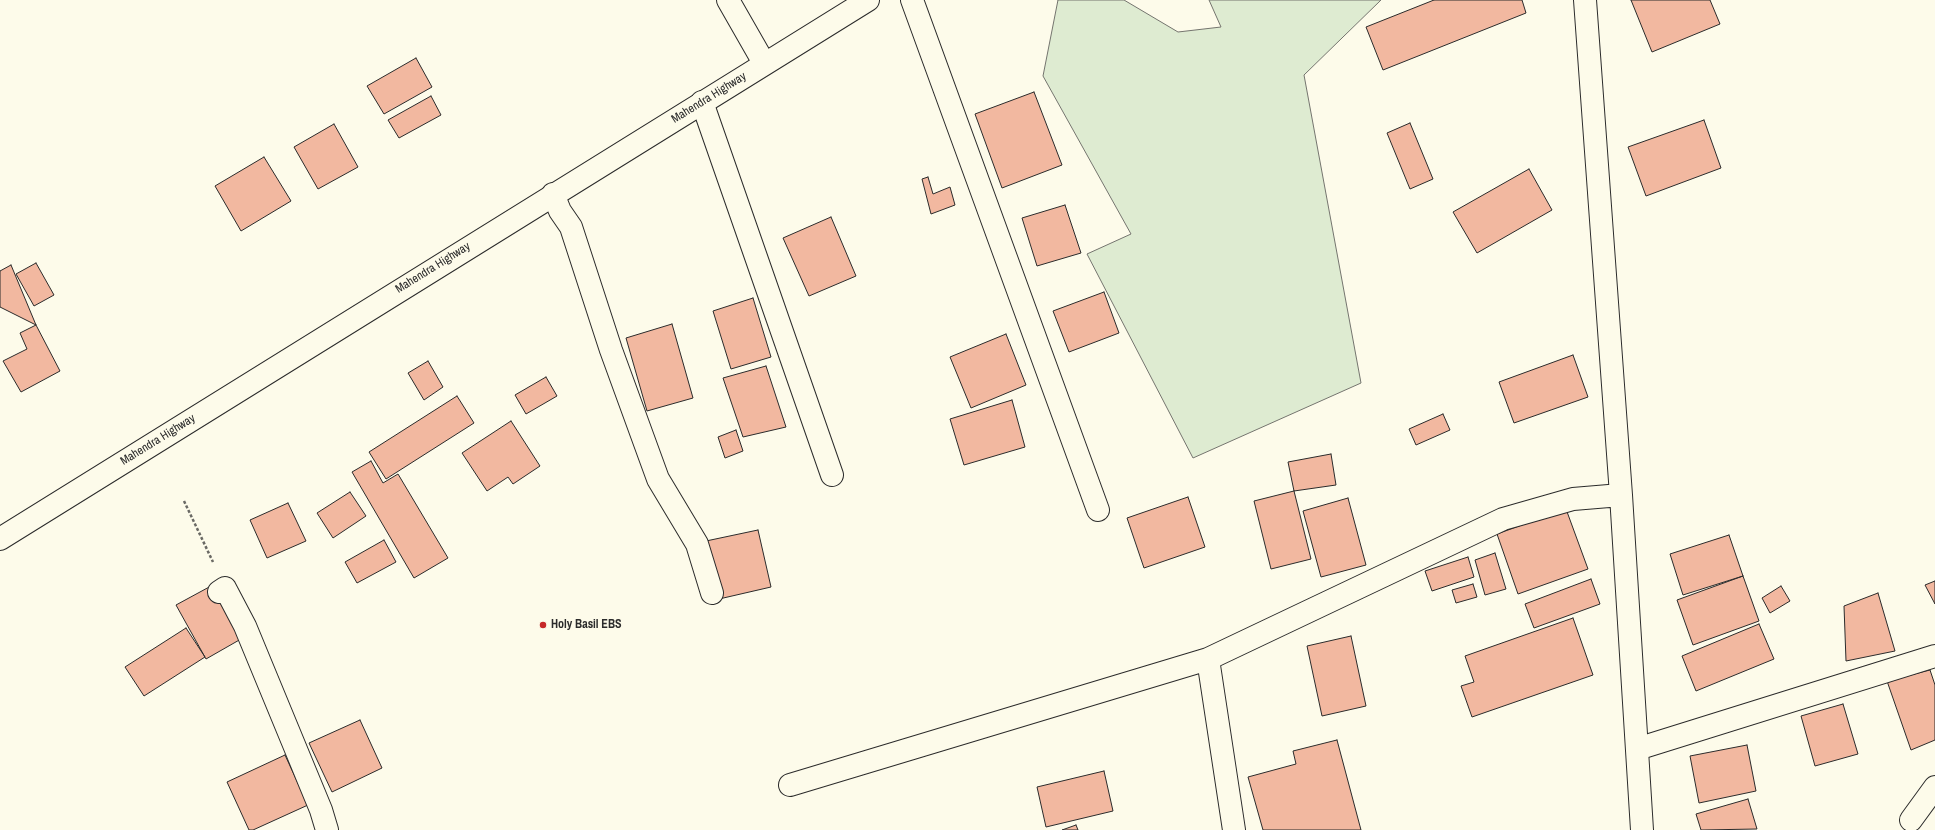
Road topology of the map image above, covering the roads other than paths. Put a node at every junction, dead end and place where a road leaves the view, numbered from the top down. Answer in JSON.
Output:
{"nodes":[{"id":1,"x":728,"y":0,"type":"edge"},
{"id":2,"x":868,"y":0,"type":"edge"},
{"id":3,"x":912,"y":0,"type":"edge"},
{"id":4,"x":1585,"y":0,"type":"edge"},
{"id":5,"x":764,"y":63,"type":"junction"},
{"id":6,"x":702,"y":102,"type":"junction"},
{"id":7,"x":553,"y":194,"type":"junction"},
{"id":8,"x":832,"y":475,"type":"dead end"},
{"id":9,"x":1621,"y":495,"type":"junction"},
{"id":10,"x":1098,"y":510,"type":"dead end"},
{"id":11,"x":0,"y":539,"type":"edge"},
{"id":12,"x":222,"y":590,"type":"road end"},
{"id":13,"x":712,"y":592,"type":"dead end"},
{"id":14,"x":1935,"y":656,"type":"edge"},
{"id":15,"x":1208,"y":659,"type":"junction"},
{"id":16,"x":1637,"y":749,"type":"junction"},
{"id":17,"x":790,"y":785,"type":"dead end"},
{"id":18,"x":1935,"y":787,"type":"edge"},
{"id":19,"x":1911,"y":820,"type":"dead end"},
{"id":20,"x":327,"y":830,"type":"edge"},
{"id":21,"x":1234,"y":830,"type":"edge"},
{"id":22,"x":1642,"y":830,"type":"edge"}],
"edges":[{"from":1,"to":5,"type":"main road"},
{"from":2,"to":5,"type":"main road","name":"Mahendra Highway"},
{"from":3,"to":10,"type":"main road"},
{"from":4,"to":9,"type":"main road"},
{"from":5,"to":6,"type":"main road","name":"Mahendra Highway"},
{"from":6,"to":7,"type":"main road","name":"Mahendra Highway"},
{"from":6,"to":8,"type":"main road"},
{"from":7,"to":11,"type":"main road","name":"Mahendra Highway"},
{"from":7,"to":13,"type":"main road"},
{"from":9,"to":15,"type":"main road"},
{"from":9,"to":16,"type":"main road"},
{"from":12,"to":20,"type":"main road"},
{"from":14,"to":16,"type":"main road"},
{"from":15,"to":17,"type":"main road"},
{"from":15,"to":21,"type":"main road"},
{"from":16,"to":22,"type":"main road"},
{"from":18,"to":19,"type":"main road"}]}
